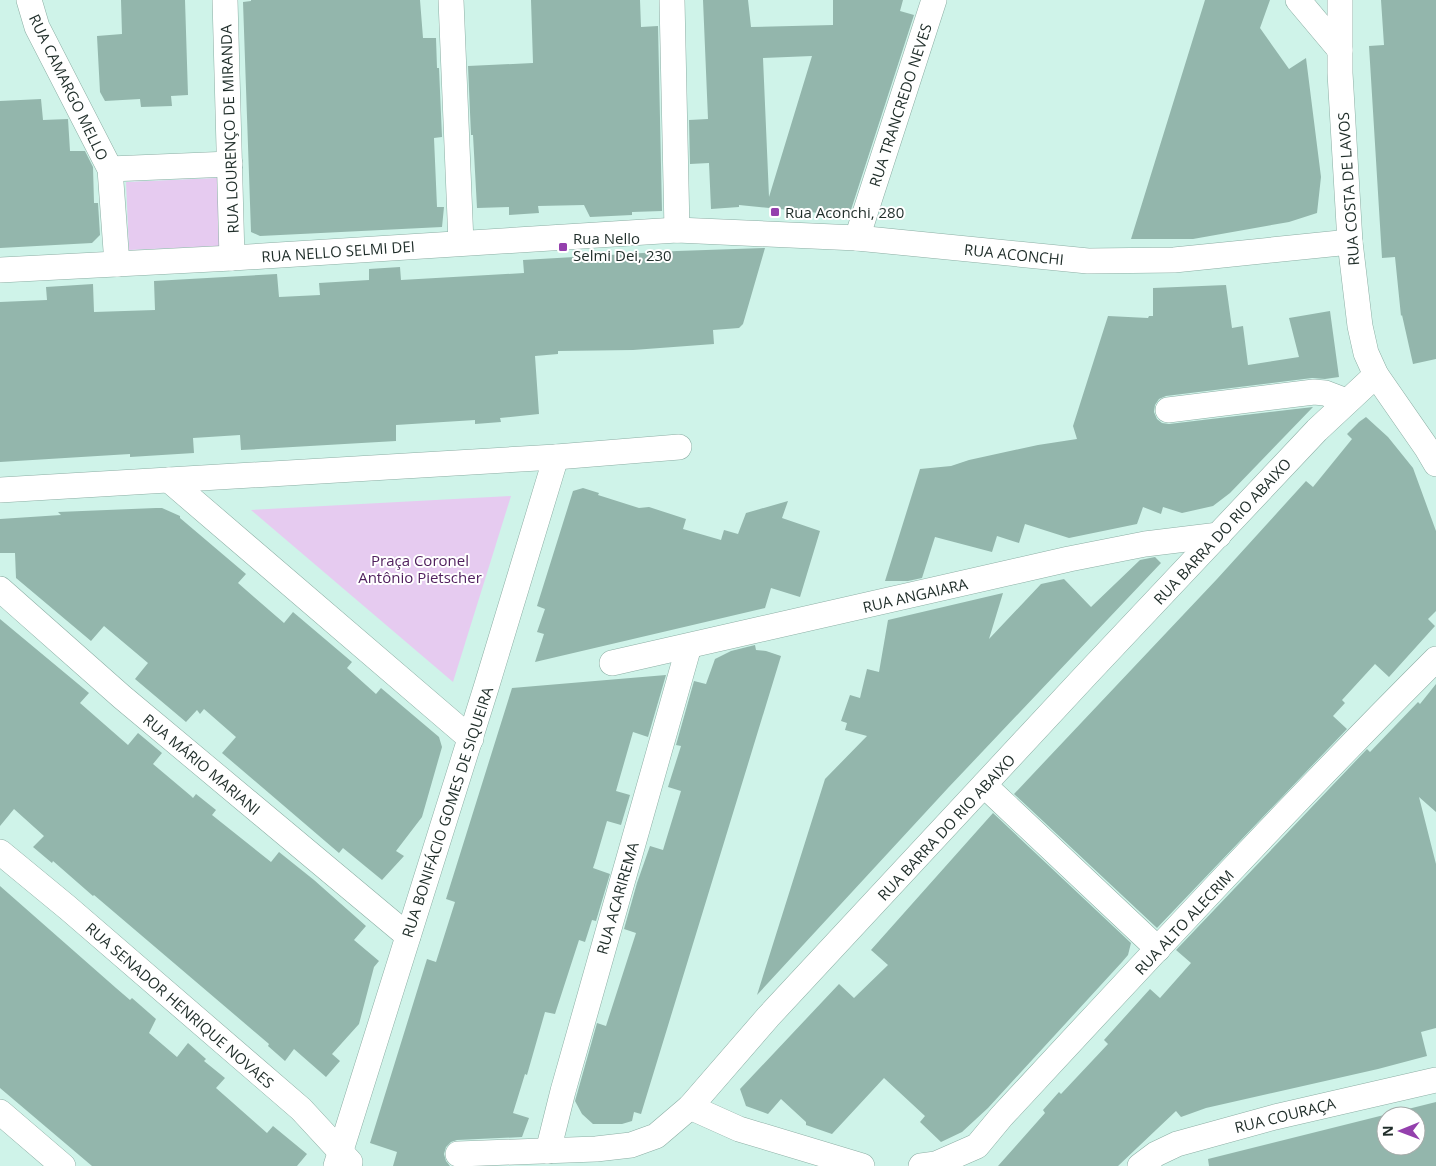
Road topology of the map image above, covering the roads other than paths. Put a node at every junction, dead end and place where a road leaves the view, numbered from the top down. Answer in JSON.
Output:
{"nodes":[{"id":1,"x":29,"y":0,"type":"edge"},
{"id":2,"x":225,"y":0,"type":"edge"},
{"id":3,"x":451,"y":0,"type":"edge"},
{"id":4,"x":672,"y":0,"type":"edge"},
{"id":5,"x":934,"y":0,"type":"edge"},
{"id":6,"x":1298,"y":0,"type":"edge"},
{"id":7,"x":1340,"y":0,"type":"edge"},
{"id":8,"x":1340,"y":50,"type":"junction"},
{"id":9,"x":230,"y":164,"type":"junction"},
{"id":10,"x":110,"y":169,"type":"junction"},
{"id":11,"x":677,"y":230,"type":"junction"},
{"id":12,"x":857,"y":238,"type":"junction"},
{"id":13,"x":1350,"y":242,"type":"junction"},
{"id":14,"x":461,"y":243,"type":"junction"},
{"id":15,"x":232,"y":258,"type":"junction"},
{"id":16,"x":117,"y":264,"type":"junction"},
{"id":17,"x":0,"y":270,"type":"edge"},
{"id":18,"x":1376,"y":375,"type":"junction"},
{"id":19,"x":1346,"y":401,"type":"junction"},
{"id":20,"x":1168,"y":410,"type":"dead end"},
{"id":21,"x":679,"y":447,"type":"dead end"},
{"id":22,"x":556,"y":457,"type":"junction"},
{"id":23,"x":1436,"y":464,"type":"edge"},
{"id":24,"x":169,"y":480,"type":"junction"},
{"id":25,"x":0,"y":490,"type":"edge"},
{"id":26,"x":1219,"y":536,"type":"junction"},
{"id":27,"x":0,"y":589,"type":"edge"},
{"id":28,"x":689,"y":646,"type":"junction"},
{"id":29,"x":1436,"y":659,"type":"edge"},
{"id":30,"x":612,"y":663,"type":"dead end"},
{"id":31,"x":471,"y":739,"type":"junction"},
{"id":32,"x":984,"y":785,"type":"junction"},
{"id":33,"x":0,"y":852,"type":"edge"},
{"id":34,"x":408,"y":936,"type":"junction"},
{"id":35,"x":1158,"y":949,"type":"junction"},
{"id":36,"x":1436,"y":1080,"type":"edge"},
{"id":37,"x":690,"y":1108,"type":"junction"},
{"id":38,"x":0,"y":1112,"type":"edge"},
{"id":39,"x":548,"y":1151,"type":"junction"},
{"id":40,"x":458,"y":1154,"type":"dead end"},
{"id":41,"x":343,"y":1161,"type":"edge"},
{"id":42,"x":63,"y":1166,"type":"edge"},
{"id":43,"x":862,"y":1166,"type":"edge"},
{"id":44,"x":922,"y":1166,"type":"edge"},
{"id":45,"x":1140,"y":1166,"type":"edge"}],
"edges":[{"from":1,"to":10,"type":"street","name":"RUA CAMARGO MELLO"},
{"from":2,"to":9,"type":"street","name":"RUA LOURENÇO DE MIRANDA"},
{"from":3,"to":14,"type":"street"},
{"from":4,"to":11,"type":"street"},
{"from":5,"to":12,"type":"street","name":"RUA TRANCREDO NEVES"},
{"from":6,"to":8,"type":"street"},
{"from":7,"to":8,"type":"street","name":"RUA COSTA DE LAVOS"},
{"from":8,"to":13,"type":"street","name":"RUA COSTA DE LAVOS"},
{"from":9,"to":10,"type":"street"},
{"from":9,"to":15,"type":"street","name":"RUA LOURENÇO DE MIRANDA"},
{"from":10,"to":16,"type":"street","name":"RUA CAMARGO MELLO"},
{"from":11,"to":12,"type":"street","name":"RUA ACONCHI"},
{"from":11,"to":14,"type":"street","name":"RUA NELLO SELMI DEI"},
{"from":12,"to":13,"type":"street","name":"RUA ACONCHI"},
{"from":13,"to":18,"type":"street","name":"RUA COSTA DE LAVOS"},
{"from":14,"to":15,"type":"street","name":"RUA NELLO SELMI DEI"},
{"from":15,"to":16,"type":"street","name":"RUA NELLO SELMI DEI"},
{"from":16,"to":17,"type":"street","name":"RUA NELLO SELMI DEI"},
{"from":18,"to":19,"type":"street","name":"RUA BARRA DO RIO ABAIXO"},
{"from":18,"to":23,"type":"street","name":"RUA COSTA DE LAVOS"},
{"from":19,"to":20,"type":"street"},
{"from":19,"to":26,"type":"street","name":"RUA BARRA DO RIO ABAIXO"},
{"from":21,"to":22,"type":"street"},
{"from":22,"to":24,"type":"street"},
{"from":22,"to":31,"type":"street","name":"RUA BONIFÁCIO GOMES DE SIQUEIRA"},
{"from":24,"to":25,"type":"street"},
{"from":24,"to":31,"type":"street"},
{"from":26,"to":28,"type":"street","name":"RUA ANGAIARA"},
{"from":26,"to":32,"type":"street","name":"RUA BARRA DO RIO ABAIXO"},
{"from":27,"to":34,"type":"street","name":"RUA MÁRIO MARIANI"},
{"from":28,"to":30,"type":"street","name":"RUA ANGAIARA"},
{"from":28,"to":39,"type":"street","name":"RUA ACARIREMA"},
{"from":29,"to":35,"type":"street","name":"RUA ALTO ALECRIM"},
{"from":31,"to":34,"type":"street","name":"RUA BONIFÁCIO GOMES DE SIQUEIRA"},
{"from":32,"to":35,"type":"street"},
{"from":32,"to":37,"type":"street","name":"RUA BARRA DO RIO ABAIXO"},
{"from":33,"to":41,"type":"street","name":"RUA SENADOR HENRIQUE NOVAES"},
{"from":34,"to":41,"type":"street","name":"RUA BONIFÁCIO GOMES DE SIQUEIRA"},
{"from":35,"to":44,"type":"street","name":"RUA ALTO ALECRIM"},
{"from":36,"to":45,"type":"street","name":"RUA COURAÇA"},
{"from":37,"to":39,"type":"street","name":"RUA BARRA DO RIO ABAIXO"},
{"from":37,"to":43,"type":"street"},
{"from":38,"to":42,"type":"street"},
{"from":39,"to":40,"type":"street","name":"RUA BARRA DO RIO ABAIXO"}]}
